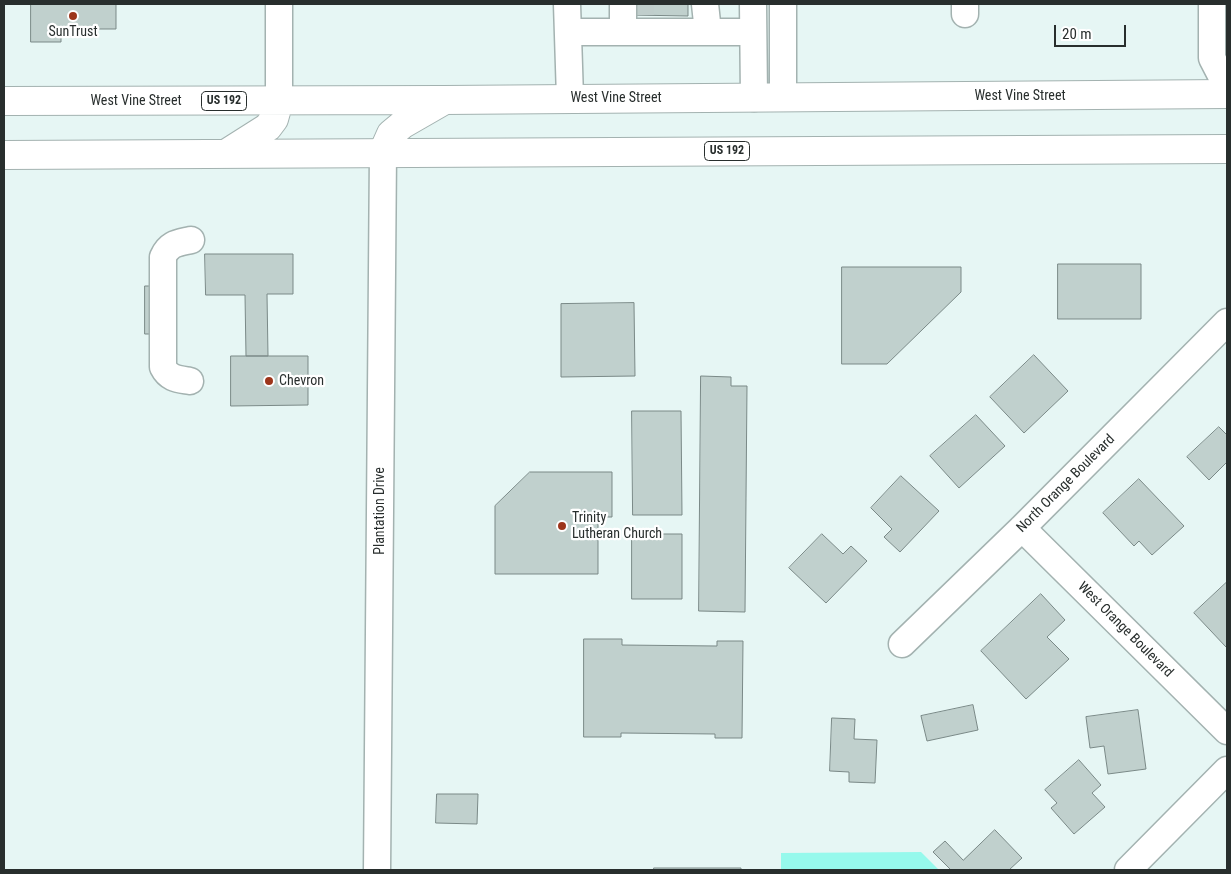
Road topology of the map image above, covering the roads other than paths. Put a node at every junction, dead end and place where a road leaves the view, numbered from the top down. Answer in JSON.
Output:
{"nodes":[{"id":1,"x":279,"y":4,"type":"edge"},
{"id":2,"x":567,"y":4,"type":"edge"},
{"id":3,"x":705,"y":4,"type":"edge"},
{"id":4,"x":753,"y":4,"type":"edge"},
{"id":5,"x":783,"y":4,"type":"edge"},
{"id":6,"x":1212,"y":4,"type":"edge"},
{"id":7,"x":632,"y":21,"type":"edge"},
{"id":8,"x":568,"y":32,"type":"junction"},
{"id":9,"x":708,"y":32,"type":"junction"},
{"id":10,"x":753,"y":32,"type":"junction"},
{"id":11,"x":1227,"y":87,"type":"edge"},
{"id":12,"x":1227,"y":94,"type":"edge"},
{"id":13,"x":783,"y":97,"type":"junction"},
{"id":14,"x":570,"y":98,"type":"junction"},
{"id":15,"x":754,"y":98,"type":"junction"},
{"id":16,"x":444,"y":100,"type":"junction"},
{"id":17,"x":4,"y":101,"type":"edge"},
{"id":18,"x":279,"y":101,"type":"junction"},
{"id":19,"x":1227,"y":149,"type":"edge"},
{"id":20,"x":383,"y":152,"type":"junction"},
{"id":21,"x":227,"y":153,"type":"junction"},
{"id":22,"x":4,"y":155,"type":"edge"},
{"id":23,"x":191,"y":240,"type":"dead end"},
{"id":24,"x":1227,"y":322,"type":"edge"},
{"id":25,"x":190,"y":381,"type":"dead end"},
{"id":26,"x":1022,"y":528,"type":"junction"},
{"id":27,"x":902,"y":644,"type":"dead end"},
{"id":28,"x":1227,"y":731,"type":"edge"},
{"id":29,"x":1227,"y":770,"type":"edge"},
{"id":30,"x":377,"y":870,"type":"edge"},
{"id":31,"x":1128,"y":870,"type":"edge"}],
"edges":[{"from":1,"to":18,"type":"street"},
{"from":2,"to":8,"type":"street"},
{"from":3,"to":9,"type":"street"},
{"from":4,"to":10,"type":"street"},
{"from":5,"to":13,"type":"street"},
{"from":6,"to":11,"type":"street"},
{"from":7,"to":8,"type":"street"},
{"from":7,"to":9,"type":"street"},
{"from":8,"to":14,"type":"street"},
{"from":9,"to":10,"type":"street"},
{"from":10,"to":15,"type":"street"},
{"from":12,"to":13,"type":"highway","name":"West Vine Street","number":"US 192"},
{"from":13,"to":15,"type":"highway","name":"West Vine Street","number":"US 192"},
{"from":14,"to":15,"type":"highway","name":"West Vine Street","number":"US 192"},
{"from":14,"to":16,"type":"highway","name":"West Vine Street","number":"US 192"},
{"from":16,"to":18,"type":"highway","name":"West Vine Street","number":"US 192"},
{"from":16,"to":20,"type":"highway"},
{"from":17,"to":18,"type":"highway","name":"West Vine Street","number":"US 192"},
{"from":18,"to":21,"type":"highway"},
{"from":19,"to":20,"type":"highway","number":"US 192"},
{"from":20,"to":21,"type":"highway","number":"US 192"},
{"from":20,"to":30,"type":"street","name":"Plantation Drive"},
{"from":21,"to":22,"type":"highway","number":"US 192"},
{"from":23,"to":25,"type":"street"},
{"from":24,"to":26,"type":"street","name":"North Orange Boulevard"},
{"from":26,"to":27,"type":"street","name":"North Orange Boulevard"},
{"from":26,"to":28,"type":"street","name":"West Orange Boulevard"},
{"from":29,"to":31,"type":"street"}]}
